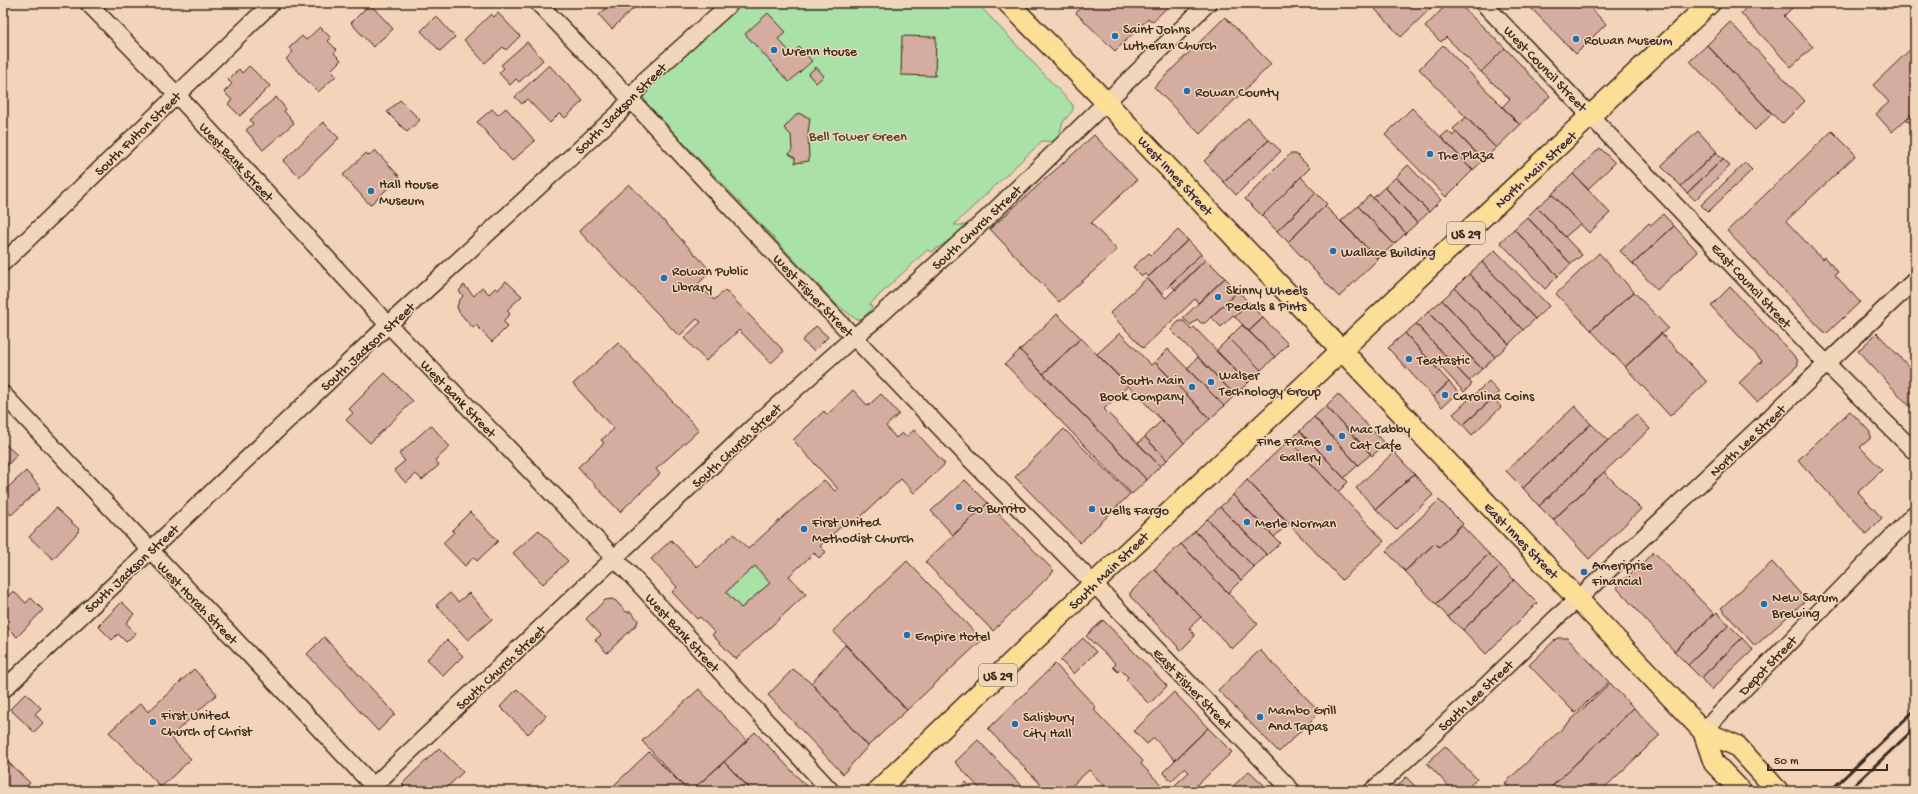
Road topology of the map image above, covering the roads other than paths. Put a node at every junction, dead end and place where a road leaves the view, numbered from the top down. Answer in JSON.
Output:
{"nodes":[{"id":1,"x":88,"y":3,"type":"edge"},
{"id":2,"x":272,"y":3,"type":"edge"},
{"id":3,"x":538,"y":3,"type":"edge"},
{"id":4,"x":731,"y":3,"type":"edge"},
{"id":5,"x":1008,"y":3,"type":"edge"},
{"id":6,"x":1208,"y":3,"type":"edge"},
{"id":7,"x":1483,"y":3,"type":"edge"},
{"id":8,"x":1710,"y":3,"type":"edge"},
{"id":9,"x":177,"y":95,"type":"junction"},
{"id":10,"x":630,"y":99,"type":"junction"},
{"id":11,"x":1106,"y":102,"type":"junction"},
{"id":12,"x":1592,"y":116,"type":"junction"},
{"id":13,"x":3,"y":263,"type":"edge"},
{"id":14,"x":1915,"y":280,"type":"edge"},
{"id":15,"x":388,"y":325,"type":"junction"},
{"id":16,"x":854,"y":337,"type":"junction"},
{"id":17,"x":1341,"y":350,"type":"junction"},
{"id":18,"x":1827,"y":363,"type":"junction"},
{"id":19,"x":3,"y":394,"type":"edge"},
{"id":20,"x":1915,"y":452,"type":"edge"},
{"id":21,"x":1915,"y":513,"type":"edge"},
{"id":22,"x":149,"y":551,"type":"junction"},
{"id":23,"x":615,"y":559,"type":"junction"},
{"id":24,"x":1094,"y":584,"type":"junction"},
{"id":25,"x":1578,"y":599,"type":"junction"},
{"id":26,"x":3,"y":690,"type":"edge"},
{"id":27,"x":1703,"y":731,"type":"junction"},
{"id":28,"x":373,"y":789,"type":"edge"},
{"id":29,"x":1776,"y":790,"type":"edge"},
{"id":30,"x":831,"y":791,"type":"edge"},
{"id":31,"x":877,"y":791,"type":"edge"},
{"id":32,"x":1292,"y":791,"type":"edge"},
{"id":33,"x":1372,"y":791,"type":"edge"},
{"id":34,"x":1741,"y":791,"type":"edge"}],
"edges":[{"from":1,"to":9,"type":"street","name":"West Bank Street"},
{"from":2,"to":9,"type":"street","name":"South Fulton Street"},
{"from":3,"to":10,"type":"street","name":"West Fisher Street"},
{"from":4,"to":10,"type":"street","name":"South Jackson Street"},
{"from":5,"to":11,"type":"main road","name":"West Innes Street"},
{"from":6,"to":11,"type":"street","name":"South Church Street"},
{"from":7,"to":12,"type":"street","name":"West Council Street"},
{"from":8,"to":12,"type":"main road","name":"North Main Street","number":"US 29"},
{"from":9,"to":13,"type":"street","name":"South Fulton Street"},
{"from":9,"to":15,"type":"street","name":"West Bank Street"},
{"from":10,"to":15,"type":"street","name":"South Jackson Street"},
{"from":10,"to":16,"type":"street","name":"West Fisher Street"},
{"from":11,"to":16,"type":"street","name":"South Church Street"},
{"from":11,"to":17,"type":"main road","name":"West Innes Street"},
{"from":12,"to":17,"type":"main road","name":"North Main Street","number":"US 29"},
{"from":12,"to":18,"type":"street","name":"East Council Street"},
{"from":14,"to":18,"type":"street","name":"North Lee Street"},
{"from":15,"to":22,"type":"street","name":"South Jackson Street"},
{"from":15,"to":23,"type":"street","name":"West Bank Street"},
{"from":16,"to":23,"type":"street","name":"South Church Street"},
{"from":16,"to":24,"type":"street","name":"West Fisher Street"},
{"from":17,"to":24,"type":"main road","name":"South Main Street","number":"US 29"},
{"from":17,"to":25,"type":"main road","name":"East Innes Street"},
{"from":18,"to":20,"type":"street","name":"East Council Street"},
{"from":18,"to":25,"type":"street","name":"North Lee Street"},
{"from":19,"to":22,"type":"street","name":"West Horah Street"},
{"from":21,"to":27,"type":"street","name":"Depot Street"},
{"from":22,"to":26,"type":"street","name":"South Jackson Street"},
{"from":22,"to":28,"type":"street","name":"West Horah Street"},
{"from":23,"to":28,"type":"street","name":"South Church Street"},
{"from":23,"to":30,"type":"street","name":"West Bank Street"},
{"from":24,"to":31,"type":"main road","name":"South Main Street","number":"US 29"},
{"from":24,"to":32,"type":"street","name":"East Fisher Street"},
{"from":25,"to":27,"type":"main road","name":"East Innes Street"},
{"from":25,"to":33,"type":"street","name":"South Lee Street"},
{"from":27,"to":29,"type":"main road","name":"East Innes Street"},
{"from":27,"to":34,"type":"main road","name":"East Innes Street"}]}
